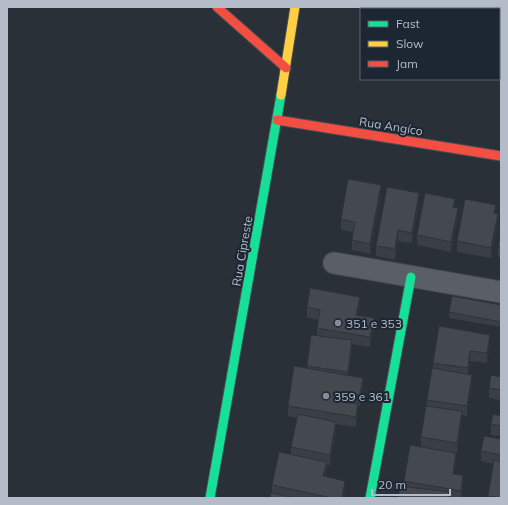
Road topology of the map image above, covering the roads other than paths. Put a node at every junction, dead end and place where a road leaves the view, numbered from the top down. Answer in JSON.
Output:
{"nodes":[{"id":1,"x":217,"y":7,"type":"edge"},
{"id":2,"x":295,"y":7,"type":"edge"},
{"id":3,"x":286,"y":68,"type":"junction"},
{"id":4,"x":277,"y":120,"type":"junction"},
{"id":5,"x":501,"y":156,"type":"edge"},
{"id":6,"x":334,"y":263,"type":"dead end"},
{"id":7,"x":410,"y":277,"type":"junction"},
{"id":8,"x":501,"y":292,"type":"edge"},
{"id":9,"x":210,"y":498,"type":"edge"},
{"id":10,"x":370,"y":498,"type":"edge"}],
"edges":[{"from":1,"to":3,"type":"street"},
{"from":2,"to":3,"type":"street","name":"Rua Cipreste"},
{"from":3,"to":4,"type":"street","name":"Rua Cipreste"},
{"from":4,"to":5,"type":"street","name":"Rua Angíco"},
{"from":4,"to":9,"type":"street","name":"Rua Cipreste"},
{"from":6,"to":7,"type":"street"},
{"from":7,"to":8,"type":"street"},
{"from":7,"to":10,"type":"street"}]}
